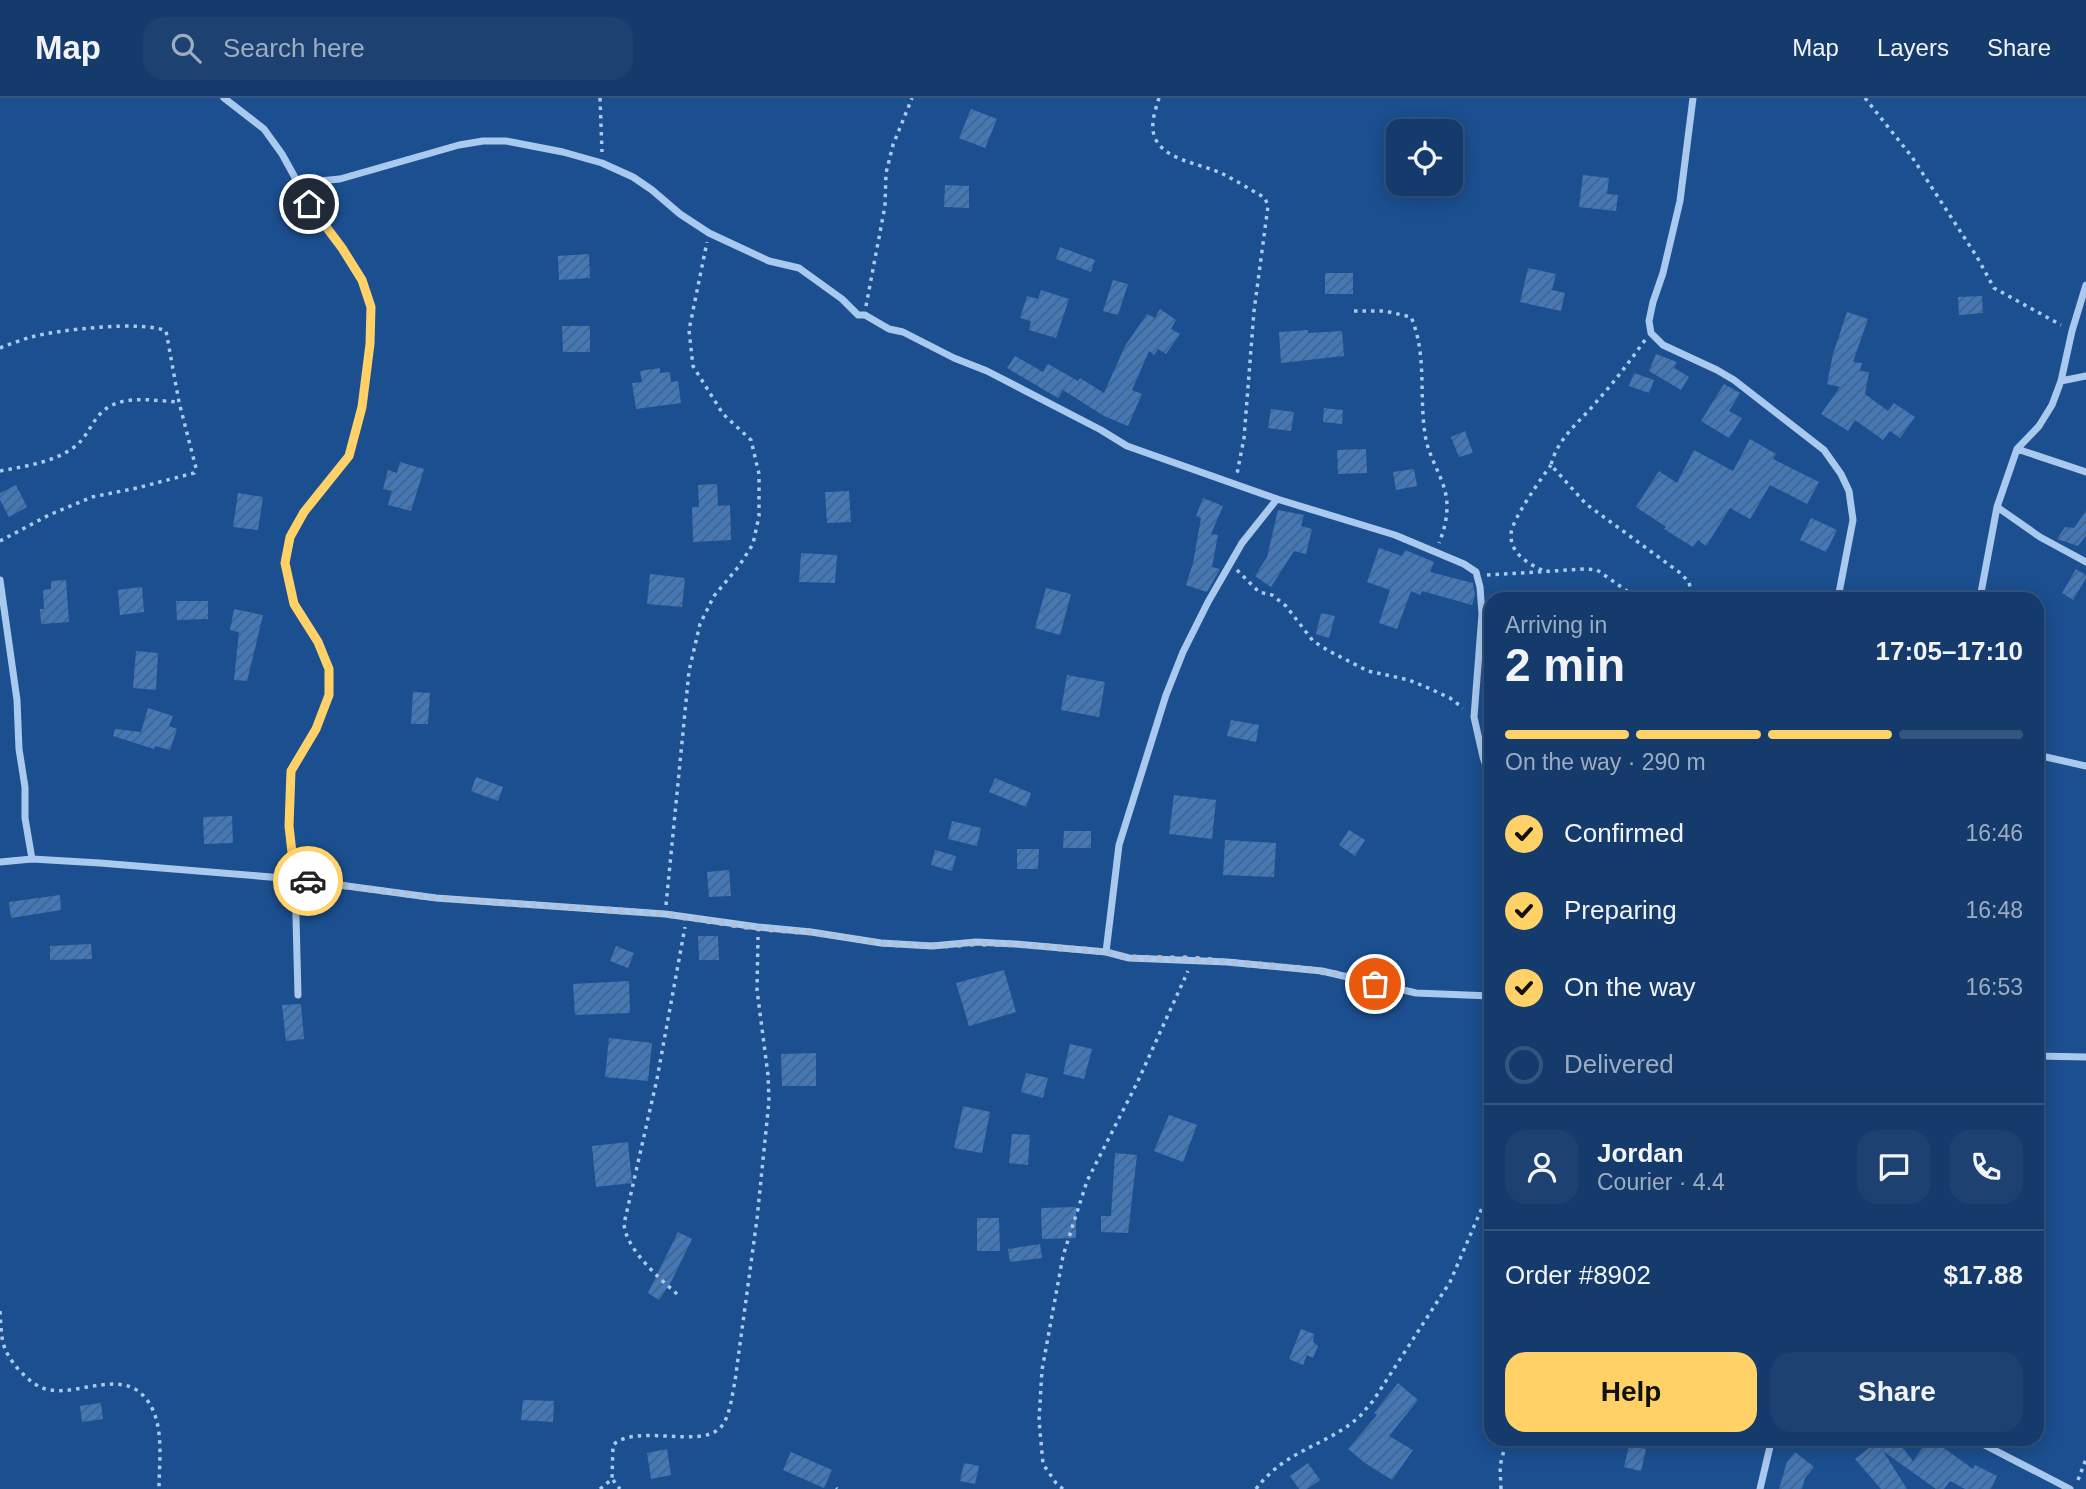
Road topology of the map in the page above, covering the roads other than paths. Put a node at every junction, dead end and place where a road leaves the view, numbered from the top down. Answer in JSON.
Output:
{"nodes":[{"id":1,"x":224,"y":98,"type":"edge"},
{"id":2,"x":1693,"y":98,"type":"edge"},
{"id":3,"x":298,"y":183,"type":"junction"},
{"id":4,"x":2086,"y":285,"type":"edge"},
{"id":5,"x":2086,"y":376,"type":"edge"},
{"id":6,"x":2061,"y":381,"type":"junction"},
{"id":7,"x":2017,"y":449,"type":"junction"},
{"id":8,"x":2086,"y":472,"type":"edge"},
{"id":9,"x":1277,"y":499,"type":"junction"},
{"id":10,"x":1997,"y":507,"type":"junction"},
{"id":11,"x":2086,"y":562,"type":"edge"},
{"id":12,"x":0,"y":580,"type":"edge"},
{"id":13,"x":1839,"y":592,"type":"edge"},
{"id":14,"x":1981,"y":592,"type":"edge"},
{"id":15,"x":2044,"y":757,"type":"edge"},
{"id":16,"x":1484,"y":762,"type":"edge"},
{"id":17,"x":2086,"y":766,"type":"edge"},
{"id":18,"x":32,"y":859,"type":"junction"},
{"id":19,"x":0,"y":862,"type":"edge"},
{"id":20,"x":295,"y":879,"type":"junction"},
{"id":21,"x":1107,"y":952,"type":"junction"},
{"id":22,"x":298,"y":995,"type":"dead end"},
{"id":23,"x":1484,"y":996,"type":"edge"},
{"id":24,"x":2044,"y":1056,"type":"edge"},
{"id":25,"x":2086,"y":1057,"type":"edge"},
{"id":26,"x":1770,"y":1446,"type":"edge"},
{"id":27,"x":1987,"y":1446,"type":"edge"},
{"id":28,"x":1759,"y":1489,"type":"edge"},
{"id":29,"x":2072,"y":1489,"type":"edge"}],
"edges":[{"from":1,"to":3,"type":"street"},
{"from":2,"to":13,"type":"street"},
{"from":3,"to":9,"type":"street"},
{"from":3,"to":20,"type":"street"},
{"from":4,"to":6,"type":"street"},
{"from":5,"to":6,"type":"street"},
{"from":6,"to":7,"type":"street"},
{"from":7,"to":8,"type":"street"},
{"from":7,"to":10,"type":"street"},
{"from":9,"to":16,"type":"street"},
{"from":9,"to":21,"type":"street"},
{"from":10,"to":11,"type":"street"},
{"from":10,"to":14,"type":"street"},
{"from":12,"to":18,"type":"street"},
{"from":15,"to":17,"type":"street"},
{"from":18,"to":19,"type":"street"},
{"from":18,"to":20,"type":"street"},
{"from":20,"to":21,"type":"street"},
{"from":20,"to":22,"type":"street"},
{"from":21,"to":23,"type":"street"},
{"from":24,"to":25,"type":"street"},
{"from":26,"to":28,"type":"street"},
{"from":27,"to":29,"type":"street"}]}
